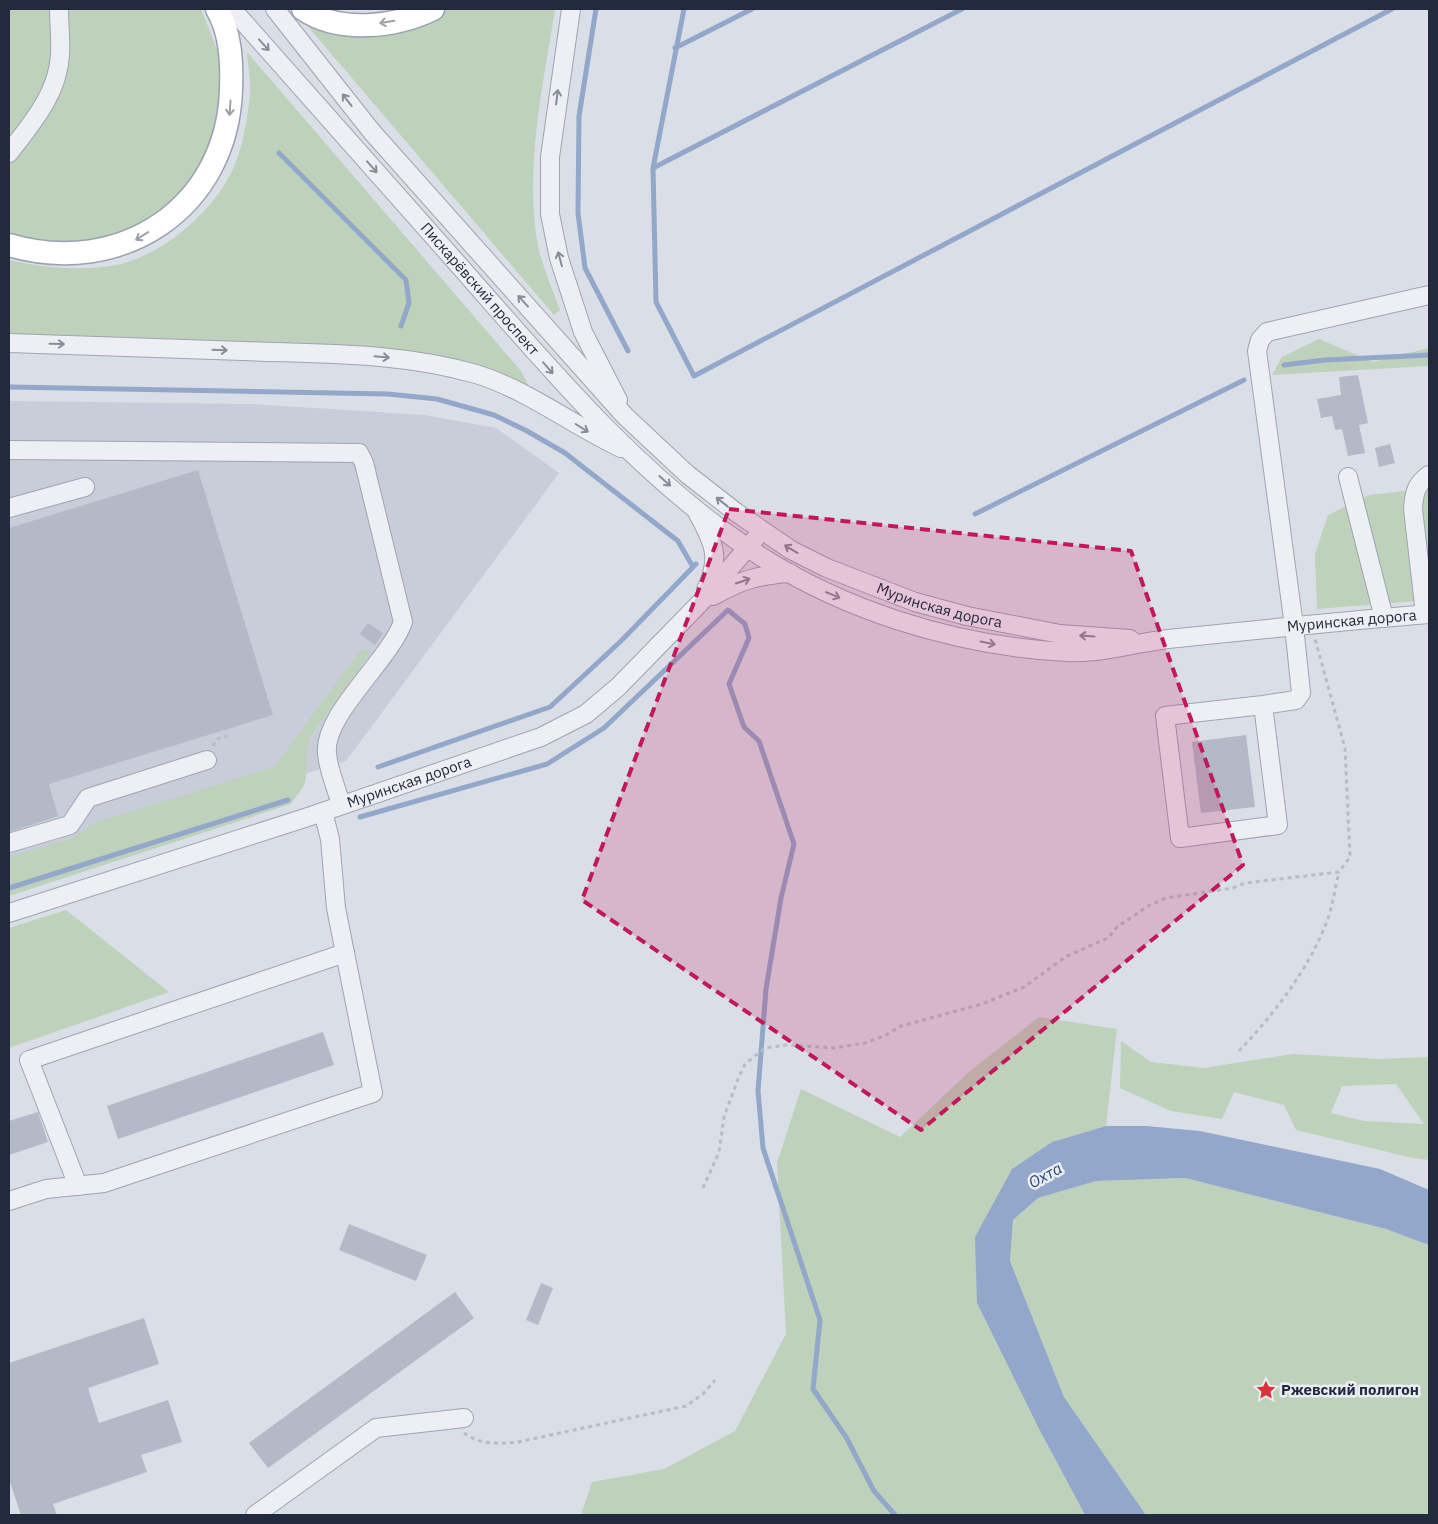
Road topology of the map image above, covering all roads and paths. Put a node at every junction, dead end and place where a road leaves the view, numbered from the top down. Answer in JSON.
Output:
{"nodes":[{"id":1,"x":59,"y":9,"type":"edge"},
{"id":2,"x":217,"y":9,"type":"edge"},
{"id":3,"x":232,"y":9,"type":"edge"},
{"id":4,"x":276,"y":9,"type":"edge"},
{"id":5,"x":303,"y":9,"type":"edge"},
{"id":6,"x":433,"y":9,"type":"edge"},
{"id":7,"x":571,"y":9,"type":"edge"},
{"id":8,"x":9,"y":153,"type":"edge"},
{"id":9,"x":9,"y":245,"type":"edge"},
{"id":10,"x":1429,"y":295,"type":"edge"},
{"id":11,"x":9,"y":343,"type":"edge"},
{"id":12,"x":624,"y":416,"type":"junction"},
{"id":13,"x":9,"y":450,"type":"edge"},
{"id":14,"x":634,"y":454,"type":"junction"},
{"id":15,"x":1348,"y":477,"type":"dead end"},
{"id":16,"x":1424,"y":478,"type":"edge"},
{"id":17,"x":85,"y":487,"type":"dead end"},
{"id":18,"x":694,"y":507,"type":"junction"},
{"id":19,"x":9,"y":508,"type":"edge"},
{"id":20,"x":761,"y":530,"type":"junction"},
{"id":21,"x":748,"y":548,"type":"junction"},
{"id":22,"x":790,"y":573,"type":"junction"},
{"id":23,"x":700,"y":603,"type":"junction"},
{"id":24,"x":1427,"y":614,"type":"edge"},
{"id":25,"x":1384,"y":618,"type":"junction"},
{"id":26,"x":1302,"y":625,"type":"junction"},
{"id":27,"x":1153,"y":641,"type":"junction"},
{"id":28,"x":1263,"y":705,"type":"junction"},
{"id":29,"x":227,"y":736,"type":"dead end"},
{"id":30,"x":217,"y":739,"type":"dead end"},
{"id":31,"x":207,"y":760,"type":"dead end"},
{"id":32,"x":341,"y":805,"type":"junction"},
{"id":33,"x":323,"y":812,"type":"junction"},
{"id":34,"x":9,"y":842,"type":"edge"},
{"id":35,"x":1339,"y":872,"type":"junction"},
{"id":36,"x":9,"y":913,"type":"edge"},
{"id":37,"x":345,"y":953,"type":"junction"},
{"id":38,"x":1239,"y":1050,"type":"dead end"},
{"id":39,"x":78,"y":1186,"type":"junction"},
{"id":40,"x":703,"y":1188,"type":"dead end"},
{"id":41,"x":9,"y":1201,"type":"edge"},
{"id":42,"x":715,"y":1380,"type":"dead end"},
{"id":43,"x":464,"y":1418,"type":"dead end"},
{"id":44,"x":445,"y":1420,"type":"junction"},
{"id":45,"x":255,"y":1515,"type":"edge"}],
"edges":[{"from":1,"to":8,"type":"street"},
{"from":2,"to":9,"type":"main road","one_way":true},
{"from":3,"to":14,"type":"street","name":"Пискарёвский проспект","one_way":true},
{"from":12,"to":4,"type":"street","name":"Пискарёвский проспект","one_way":true},
{"from":6,"to":5,"type":"main road","one_way":true},
{"from":12,"to":7,"type":"street","one_way":true},
{"from":10,"to":26,"type":"street"},
{"from":11,"to":14,"type":"street","one_way":true},
{"from":20,"to":12,"type":"street","name":"Пискарёвский проспект","one_way":true},
{"from":13,"to":32,"type":"street"},
{"from":14,"to":18,"type":"street","name":"Пискарёвский проспект","one_way":true},
{"from":15,"to":25,"type":"street"},
{"from":16,"to":24,"type":"street"},
{"from":17,"to":19,"type":"street"},
{"from":18,"to":21,"type":"street","name":"Пискарёвский проспект"},
{"from":18,"to":23,"type":"street"},
{"from":20,"to":21,"type":"street","name":"Муринская дорога"},
{"from":27,"to":20,"type":"street","name":"Муринская дорога","one_way":true},
{"from":21,"to":22,"type":"street","name":"Муринская дорога"},
{"from":21,"to":23,"type":"street","name":"Муринская дорога"},
{"from":23,"to":22,"type":"street","one_way":true},
{"from":22,"to":27,"type":"street","name":"Муринская дорога","one_way":true},
{"from":23,"to":32,"type":"street","name":"Муринская дорога"},
{"from":24,"to":25,"type":"street","name":"Муринская дорога"},
{"from":25,"to":26,"type":"street","name":"Муринская дорога"},
{"from":26,"to":27,"type":"street","name":"Муринская дорога"},
{"from":26,"to":28,"type":"street"},
{"from":26,"to":35,"type":"path"},
{"from":28,"to":28,"type":"street"},
{"from":29,"to":30,"type":"path"},
{"from":31,"to":34,"type":"street"},
{"from":32,"to":33,"type":"street","name":"Муринская дорога"},
{"from":33,"to":36,"type":"street","name":"Муринская дорога"},
{"from":33,"to":37,"type":"street"},
{"from":35,"to":38,"type":"path"},
{"from":35,"to":40,"type":"path"},
{"from":37,"to":39,"type":"street"},
{"from":37,"to":39,"type":"street"},
{"from":39,"to":41,"type":"street"},
{"from":42,"to":44,"type":"path"},
{"from":43,"to":44,"type":"street"},
{"from":44,"to":45,"type":"street"}]}
